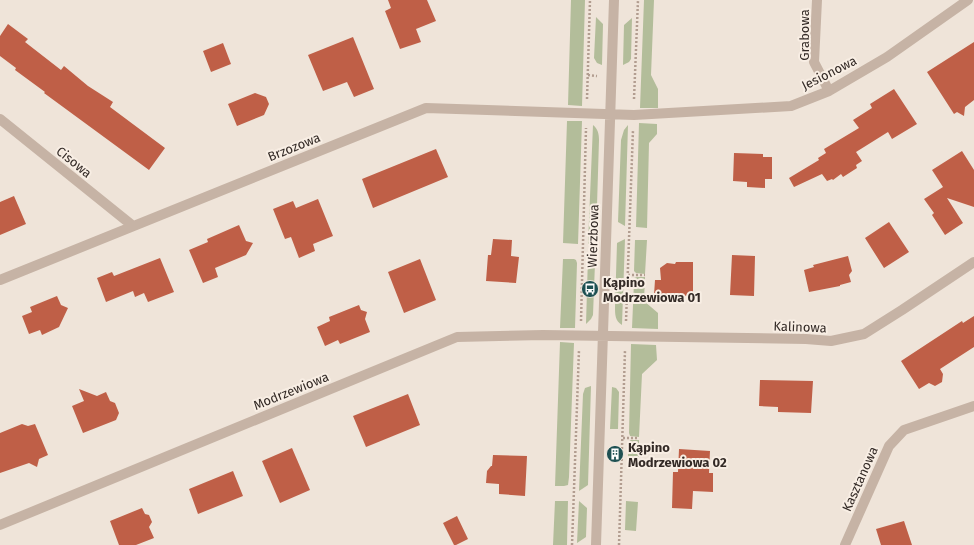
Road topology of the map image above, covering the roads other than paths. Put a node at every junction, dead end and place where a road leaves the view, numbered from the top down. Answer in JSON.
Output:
{"nodes":[{"id":1,"x":614,"y":0,"type":"edge"},
{"id":2,"x":817,"y":0,"type":"edge"},
{"id":3,"x":968,"y":0,"type":"edge"},
{"id":4,"x":830,"y":91,"type":"junction"},
{"id":5,"x":610,"y":115,"type":"junction"},
{"id":6,"x":0,"y":119,"type":"edge"},
{"id":7,"x":133,"y":226,"type":"junction"},
{"id":8,"x":974,"y":262,"type":"edge"},
{"id":9,"x":0,"y":280,"type":"edge"},
{"id":10,"x":603,"y":336,"type":"junction"},
{"id":11,"x":974,"y":406,"type":"edge"},
{"id":12,"x":0,"y":525,"type":"edge"},
{"id":13,"x":596,"y":545,"type":"edge"},
{"id":14,"x":845,"y":545,"type":"edge"}],
"edges":[{"from":1,"to":5,"type":"street","name":"Wierzbowa"},
{"from":2,"to":4,"type":"street","name":"Grabowa"},
{"from":3,"to":4,"type":"street","name":"Jesionowa"},
{"from":4,"to":5,"type":"street","name":"Jesionowa"},
{"from":5,"to":7,"type":"street","name":"Brzozowa"},
{"from":5,"to":10,"type":"street","name":"Wierzbowa"},
{"from":6,"to":7,"type":"street","name":"Cisowa"},
{"from":7,"to":9,"type":"street","name":"Brzozowa"},
{"from":8,"to":10,"type":"street","name":"Kalinowa"},
{"from":10,"to":12,"type":"street","name":"Modrzewiowa"},
{"from":10,"to":13,"type":"street","name":"Wierzbowa"},
{"from":11,"to":14,"type":"street","name":"Kasztanowa"}]}
